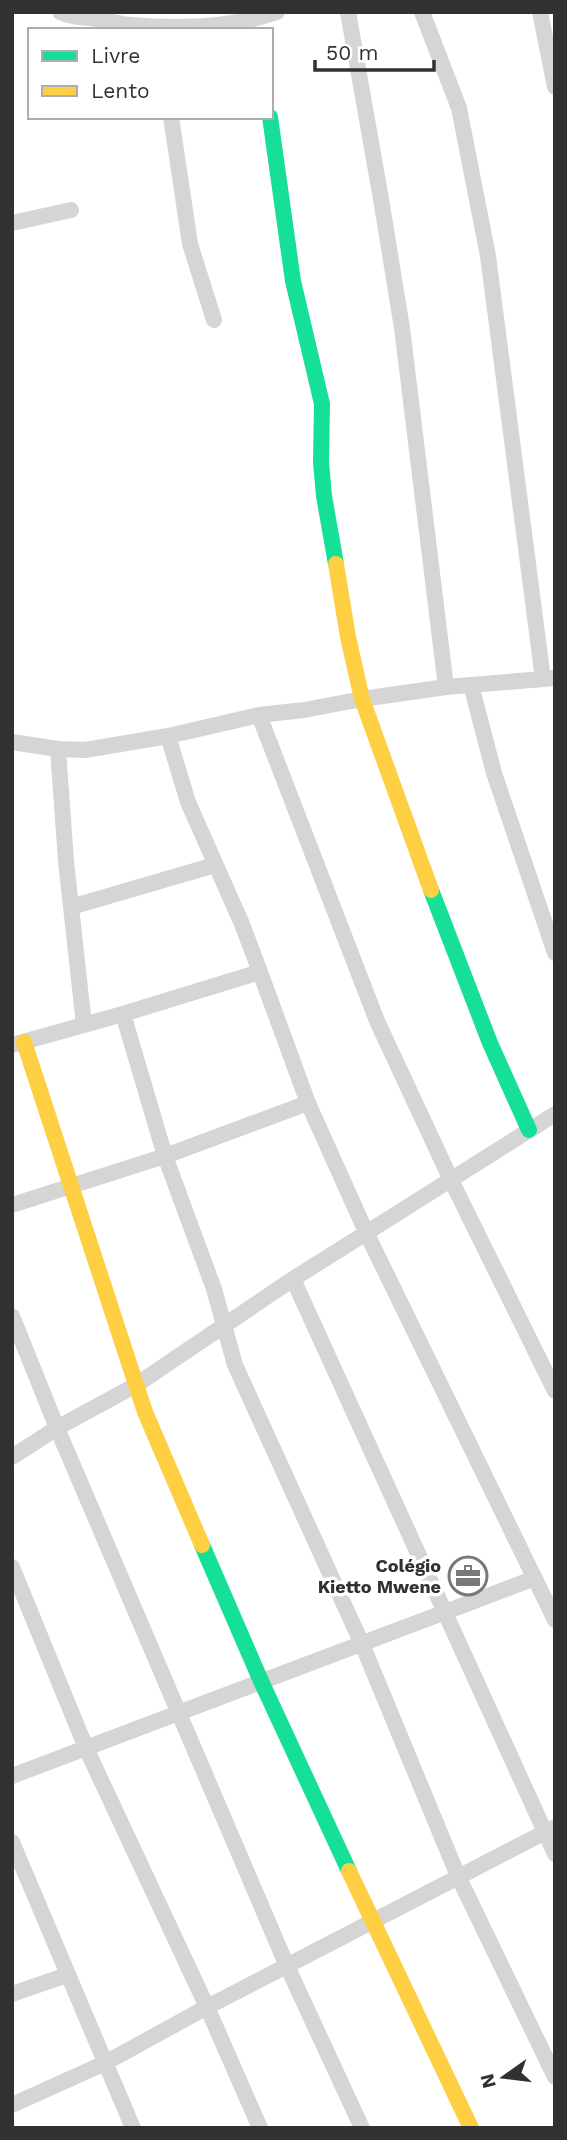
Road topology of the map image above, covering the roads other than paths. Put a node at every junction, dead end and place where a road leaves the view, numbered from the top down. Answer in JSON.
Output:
{"nodes":[{"id":1,"x":60,"y":12,"type":"edge"},
{"id":2,"x":348,"y":12,"type":"edge"},
{"id":3,"x":422,"y":12,"type":"edge"},
{"id":4,"x":540,"y":12,"type":"edge"},
{"id":5,"x":266,"y":18,"type":"edge"},
{"id":6,"x":163,"y":23,"type":"edge"},
{"id":7,"x":555,"y":87,"type":"edge"},
{"id":8,"x":171,"y":119,"type":"edge"},
{"id":9,"x":270,"y":119,"type":"edge"},
{"id":10,"x":71,"y":210,"type":"dead end"},
{"id":11,"x":12,"y":223,"type":"edge"},
{"id":12,"x":214,"y":320,"type":"dead end"},
{"id":13,"x":549,"y":678,"type":"edge"},
{"id":14,"x":471,"y":685,"type":"junction"},
{"id":15,"x":446,"y":687,"type":"junction"},
{"id":16,"x":362,"y":699,"type":"junction"},
{"id":17,"x":259,"y":715,"type":"junction"},
{"id":18,"x":168,"y":736,"type":"junction"},
{"id":19,"x":12,"y":743,"type":"edge"},
{"id":20,"x":58,"y":749,"type":"junction"},
{"id":21,"x":215,"y":865,"type":"junction"},
{"id":22,"x":71,"y":907,"type":"junction"},
{"id":23,"x":555,"y":953,"type":"edge"},
{"id":24,"x":260,"y":972,"type":"junction"},
{"id":25,"x":123,"y":1014,"type":"junction"},
{"id":26,"x":84,"y":1025,"type":"junction"},
{"id":27,"x":18,"y":1044,"type":"edge"},
{"id":28,"x":308,"y":1104,"type":"junction"},
{"id":29,"x":555,"y":1114,"type":"edge"},
{"id":30,"x":529,"y":1130,"type":"junction"},
{"id":31,"x":165,"y":1156,"type":"junction"},
{"id":32,"x":451,"y":1181,"type":"junction"},
{"id":33,"x":71,"y":1186,"type":"junction"},
{"id":34,"x":12,"y":1205,"type":"edge"},
{"id":35,"x":366,"y":1232,"type":"junction"},
{"id":36,"x":293,"y":1279,"type":"junction"},
{"id":37,"x":12,"y":1316,"type":"edge"},
{"id":38,"x":223,"y":1326,"type":"junction"},
{"id":39,"x":136,"y":1385,"type":"junction"},
{"id":40,"x":555,"y":1391,"type":"edge"},
{"id":41,"x":57,"y":1428,"type":"junction"},
{"id":42,"x":12,"y":1457,"type":"edge"},
{"id":43,"x":12,"y":1567,"type":"edge"},
{"id":44,"x":535,"y":1578,"type":"junction"},
{"id":45,"x":445,"y":1613,"type":"junction"},
{"id":46,"x":555,"y":1620,"type":"edge"},
{"id":47,"x":362,"y":1644,"type":"junction"},
{"id":48,"x":261,"y":1681,"type":"junction"},
{"id":49,"x":180,"y":1713,"type":"junction"},
{"id":50,"x":86,"y":1748,"type":"junction"},
{"id":51,"x":12,"y":1776,"type":"edge"},
{"id":52,"x":549,"y":1830,"type":"edge"},
{"id":53,"x":12,"y":1842,"type":"edge"},
{"id":54,"x":555,"y":1854,"type":"edge"},
{"id":55,"x":458,"y":1876,"type":"junction"},
{"id":56,"x":372,"y":1922,"type":"junction"},
{"id":57,"x":287,"y":1966,"type":"junction"},
{"id":58,"x":67,"y":1975,"type":"junction"},
{"id":59,"x":12,"y":1994,"type":"edge"},
{"id":60,"x":207,"y":2007,"type":"junction"},
{"id":61,"x":105,"y":2063,"type":"junction"},
{"id":62,"x":555,"y":2077,"type":"edge"},
{"id":63,"x":12,"y":2105,"type":"edge"},
{"id":64,"x":133,"y":2128,"type":"edge"},
{"id":65,"x":260,"y":2128,"type":"edge"},
{"id":66,"x":362,"y":2128,"type":"edge"},
{"id":67,"x":471,"y":2128,"type":"edge"}],
"edges":[{"from":1,"to":6,"type":"street"},
{"from":2,"to":15,"type":"street"},
{"from":3,"to":13,"type":"street"},
{"from":4,"to":7,"type":"street"},
{"from":5,"to":6,"type":"street"},
{"from":8,"to":12,"type":"street"},
{"from":9,"to":16,"type":"street"},
{"from":10,"to":11,"type":"street"},
{"from":13,"to":14,"type":"street"},
{"from":14,"to":15,"type":"street"},
{"from":14,"to":23,"type":"street"},
{"from":15,"to":16,"type":"street"},
{"from":16,"to":17,"type":"street"},
{"from":16,"to":30,"type":"street"},
{"from":17,"to":18,"type":"street"},
{"from":17,"to":32,"type":"street"},
{"from":18,"to":20,"type":"street"},
{"from":18,"to":21,"type":"street"},
{"from":19,"to":20,"type":"street"},
{"from":20,"to":22,"type":"street"},
{"from":21,"to":22,"type":"street"},
{"from":21,"to":24,"type":"street"},
{"from":22,"to":26,"type":"street"},
{"from":24,"to":25,"type":"street"},
{"from":24,"to":28,"type":"street"},
{"from":25,"to":26,"type":"street"},
{"from":25,"to":31,"type":"street"},
{"from":26,"to":27,"type":"street"},
{"from":27,"to":33,"type":"street"},
{"from":28,"to":31,"type":"street"},
{"from":28,"to":35,"type":"street"},
{"from":29,"to":30,"type":"street"},
{"from":30,"to":32,"type":"street"},
{"from":31,"to":33,"type":"street"},
{"from":31,"to":38,"type":"street"},
{"from":32,"to":35,"type":"street"},
{"from":32,"to":40,"type":"street"},
{"from":33,"to":34,"type":"street"},
{"from":33,"to":39,"type":"street"},
{"from":35,"to":36,"type":"street"},
{"from":35,"to":44,"type":"street"},
{"from":36,"to":38,"type":"street"},
{"from":36,"to":45,"type":"street"},
{"from":37,"to":41,"type":"street"},
{"from":38,"to":39,"type":"street"},
{"from":38,"to":47,"type":"street"},
{"from":39,"to":41,"type":"street"},
{"from":39,"to":48,"type":"street"},
{"from":41,"to":42,"type":"street"},
{"from":41,"to":49,"type":"street"},
{"from":43,"to":50,"type":"street"},
{"from":44,"to":45,"type":"street"},
{"from":44,"to":46,"type":"street"},
{"from":45,"to":47,"type":"street"},
{"from":45,"to":52,"type":"street"},
{"from":47,"to":48,"type":"street"},
{"from":47,"to":55,"type":"street"},
{"from":48,"to":49,"type":"street"},
{"from":48,"to":56,"type":"street"},
{"from":49,"to":50,"type":"street"},
{"from":49,"to":57,"type":"street"},
{"from":50,"to":51,"type":"street"},
{"from":50,"to":60,"type":"street"},
{"from":52,"to":54,"type":"street"},
{"from":52,"to":55,"type":"street"},
{"from":53,"to":58,"type":"street"},
{"from":55,"to":56,"type":"street"},
{"from":55,"to":62,"type":"street"},
{"from":56,"to":57,"type":"street"},
{"from":56,"to":67,"type":"street"},
{"from":57,"to":60,"type":"street"},
{"from":57,"to":66,"type":"street"},
{"from":58,"to":59,"type":"street"},
{"from":58,"to":61,"type":"street"},
{"from":60,"to":61,"type":"street"},
{"from":60,"to":65,"type":"street"},
{"from":61,"to":63,"type":"street"},
{"from":61,"to":64,"type":"street"}]}
